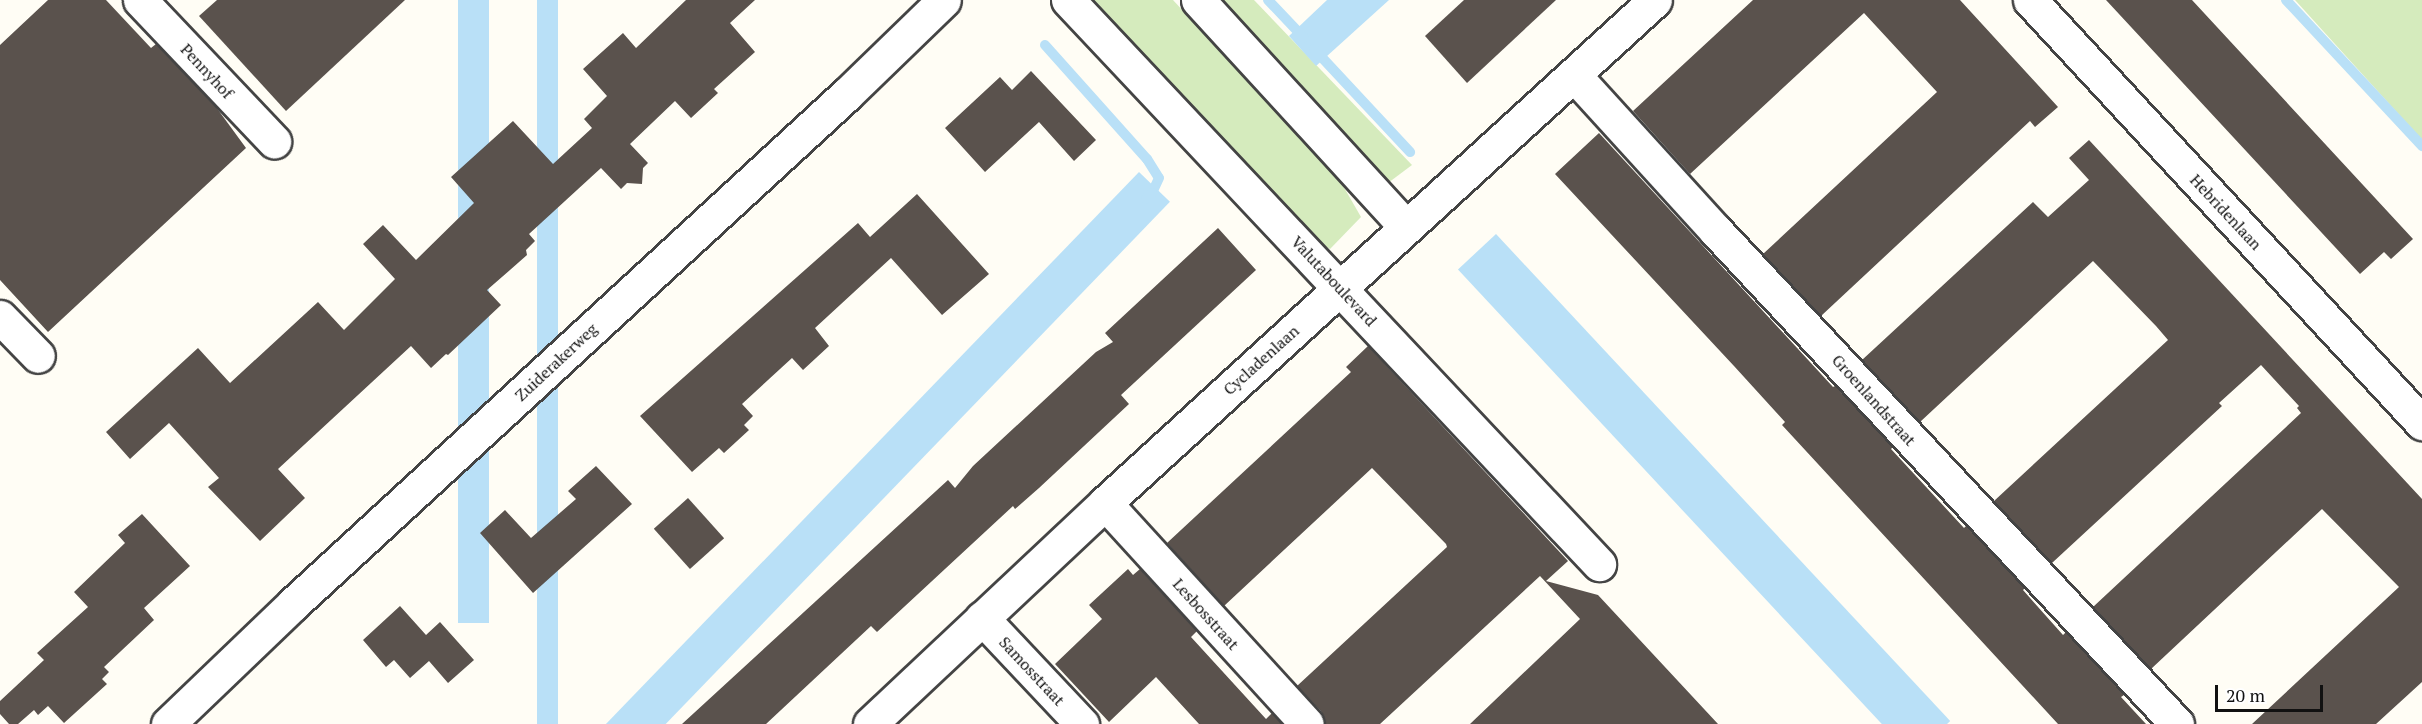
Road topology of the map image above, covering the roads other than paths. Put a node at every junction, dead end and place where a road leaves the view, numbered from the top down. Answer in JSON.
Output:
{"nodes":[{"id":1,"x":140,"y":0,"type":"edge"},
{"id":2,"x":944,"y":0,"type":"edge"},
{"id":3,"x":1068,"y":0,"type":"edge"},
{"id":4,"x":1198,"y":0,"type":"edge"},
{"id":5,"x":1655,"y":0,"type":"edge"},
{"id":6,"x":2030,"y":0,"type":"edge"},
{"id":7,"x":1574,"y":75,"type":"junction"},
{"id":8,"x":274,"y":141,"type":"dead end"},
{"id":9,"x":1411,"y":222,"type":"junction"},
{"id":10,"x":1340,"y":288,"type":"junction"},
{"id":11,"x":0,"y":317,"type":"edge"},
{"id":12,"x":38,"y":356,"type":"dead end"},
{"id":13,"x":2422,"y":423,"type":"edge"},
{"id":14,"x":1105,"y":503,"type":"junction"},
{"id":15,"x":1599,"y":564,"type":"dead end"},
{"id":16,"x":982,"y":618,"type":"junction"},
{"id":17,"x":168,"y":724,"type":"edge"},
{"id":18,"x":870,"y":724,"type":"edge"},
{"id":19,"x":1082,"y":724,"type":"edge"},
{"id":20,"x":1306,"y":724,"type":"edge"},
{"id":21,"x":2177,"y":724,"type":"edge"}],
"edges":[{"from":1,"to":8,"type":"street","name":"Pennyhof"},
{"from":2,"to":17,"type":"street","name":"Zuiderakerweg"},
{"from":3,"to":10,"type":"street","name":"Valutaboulevard"},
{"from":4,"to":9,"type":"street"},
{"from":5,"to":7,"type":"street","name":"Cycladenlaan"},
{"from":6,"to":13,"type":"street","name":"Hebridenlaan"},
{"from":7,"to":9,"type":"street","name":"Cycladenlaan"},
{"from":7,"to":21,"type":"street","name":"Groenlandstraat"},
{"from":9,"to":10,"type":"street","name":"Cycladenlaan"},
{"from":10,"to":14,"type":"street","name":"Cycladenlaan"},
{"from":10,"to":15,"type":"street","name":"Valutaboulevard"},
{"from":11,"to":12,"type":"street"},
{"from":14,"to":16,"type":"street","name":"Cycladenlaan"},
{"from":14,"to":20,"type":"street","name":"Lesbosstraat"},
{"from":16,"to":18,"type":"street","name":"Cycladenlaan"},
{"from":16,"to":19,"type":"street","name":"Samosstraat"}]}
